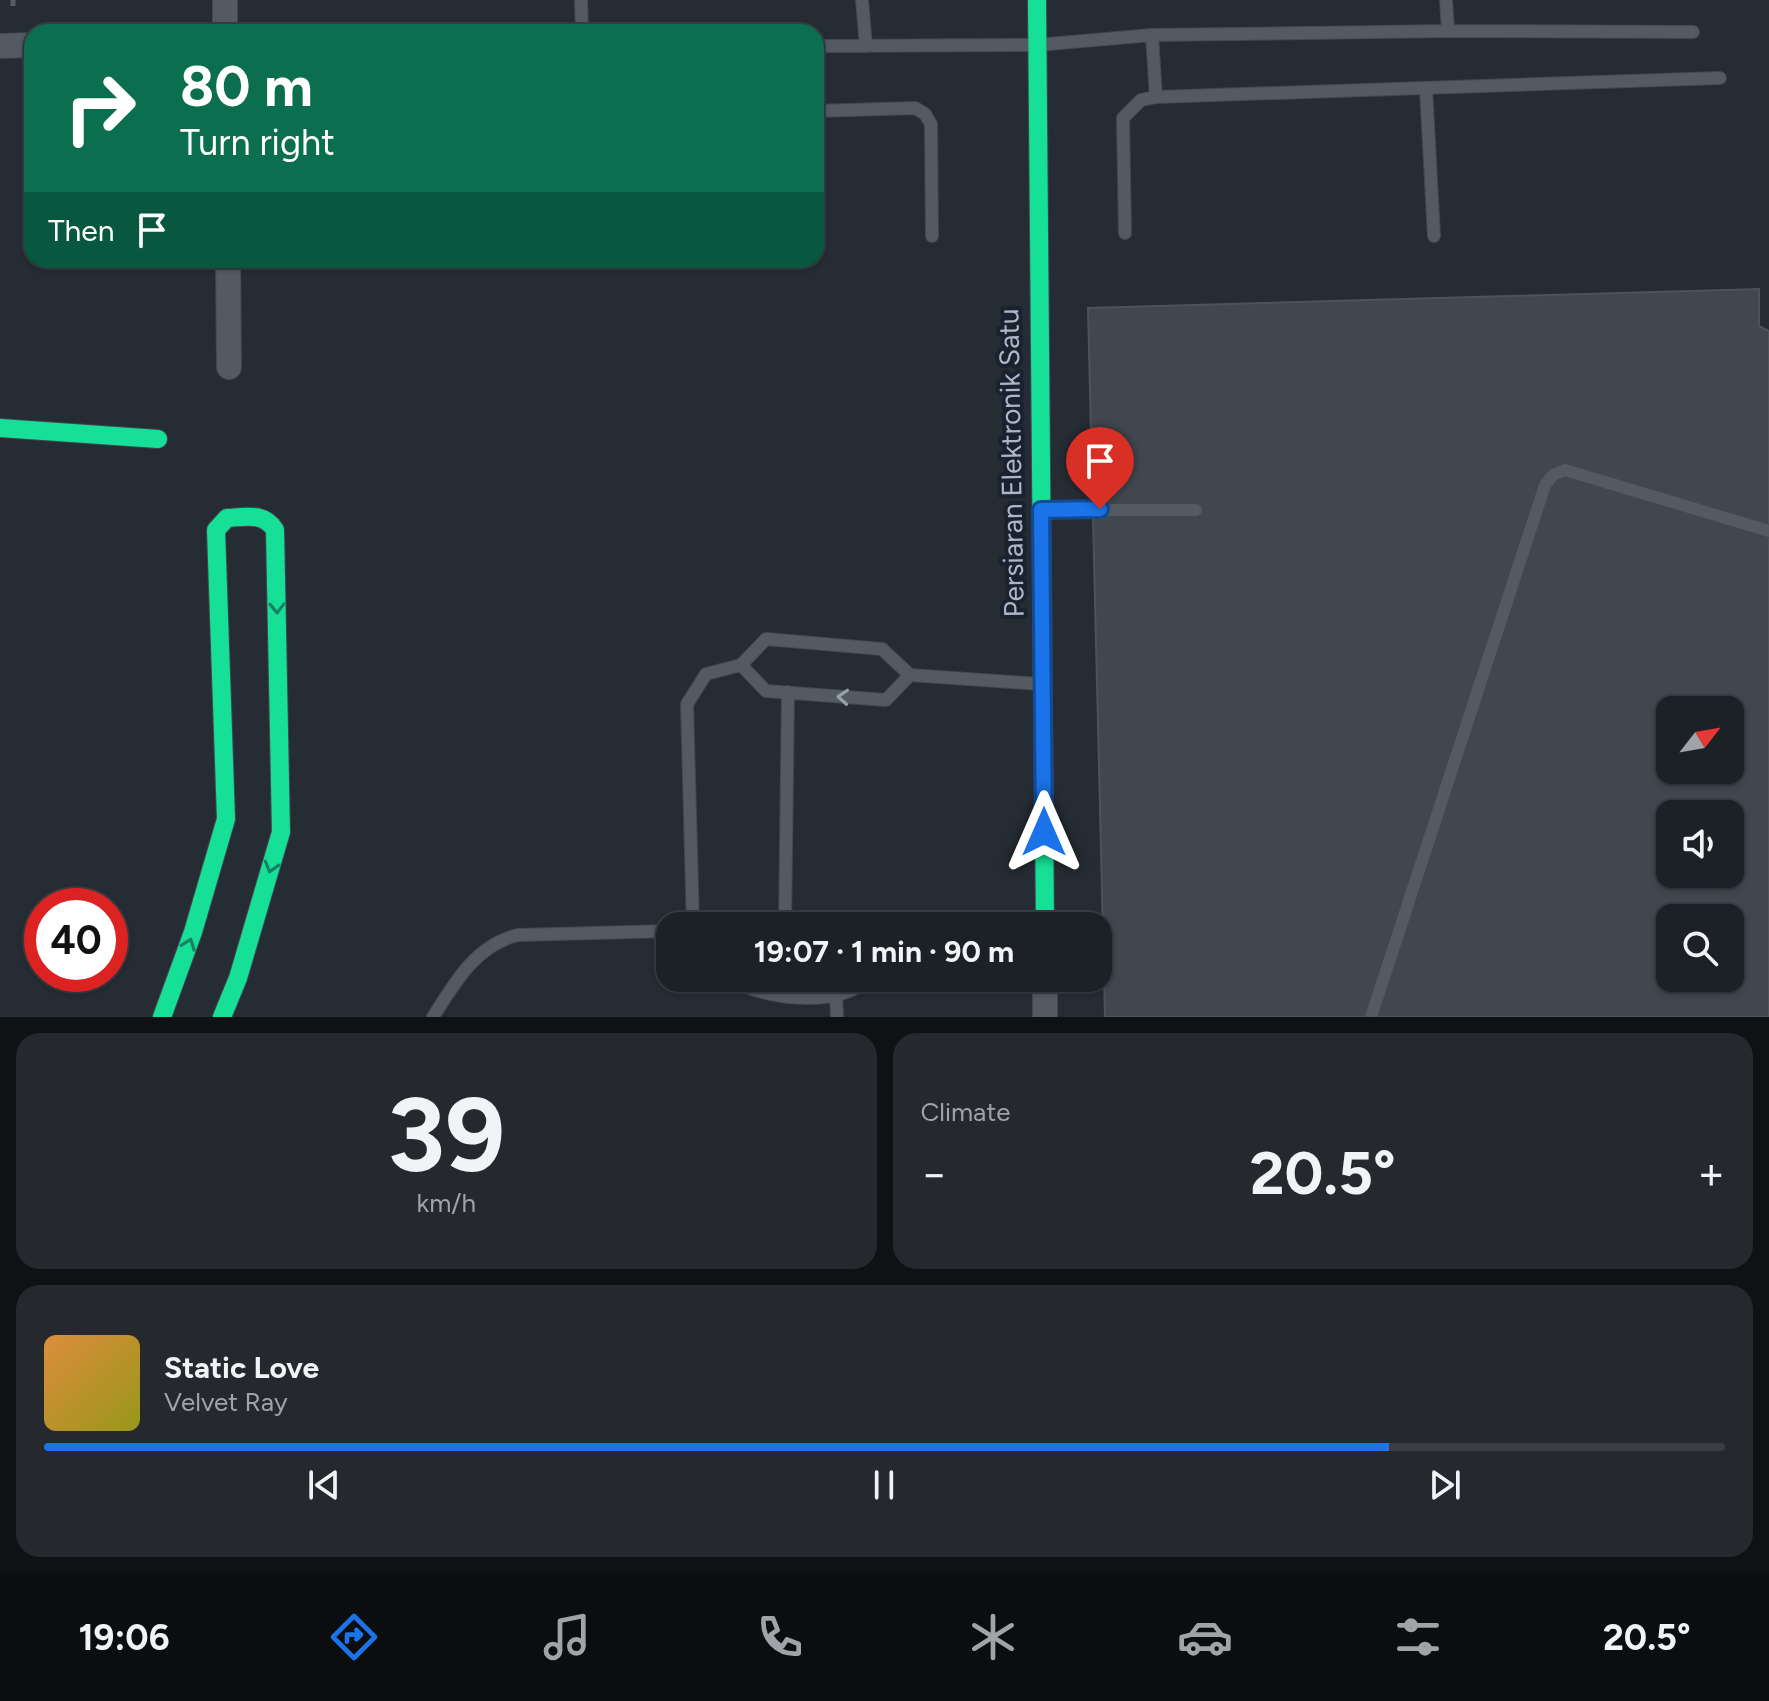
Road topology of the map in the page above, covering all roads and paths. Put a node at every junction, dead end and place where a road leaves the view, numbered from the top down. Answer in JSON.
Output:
{"nodes":[{"id":1,"x":225,"y":0,"type":"edge"},
{"id":2,"x":581,"y":0,"type":"edge"},
{"id":3,"x":862,"y":0,"type":"edge"},
{"id":4,"x":1037,"y":0,"type":"edge"},
{"id":5,"x":1446,"y":0,"type":"edge"},
{"id":6,"x":225,"y":24,"type":"edge"},
{"id":7,"x":582,"y":24,"type":"edge"},
{"id":8,"x":1448,"y":31,"type":"junction"},
{"id":9,"x":1693,"y":32,"type":"dead end"},
{"id":10,"x":1152,"y":35,"type":"junction"},
{"id":11,"x":24,"y":45,"type":"edge"},
{"id":12,"x":1037,"y":45,"type":"junction"},
{"id":13,"x":0,"y":46,"type":"edge"},
{"id":14,"x":824,"y":46,"type":"edge"},
{"id":15,"x":866,"y":46,"type":"junction"},
{"id":16,"x":1720,"y":78,"type":"dead end"},
{"id":17,"x":1426,"y":88,"type":"junction"},
{"id":18,"x":1156,"y":97,"type":"junction"},
{"id":19,"x":824,"y":111,"type":"edge"},
{"id":20,"x":1125,"y":233,"type":"dead end"},
{"id":21,"x":932,"y":236,"type":"dead end"},
{"id":22,"x":1434,"y":236,"type":"dead end"},
{"id":23,"x":228,"y":268,"type":"edge"},
{"id":24,"x":229,"y":367,"type":"dead end"},
{"id":25,"x":0,"y":428,"type":"edge"},
{"id":26,"x":158,"y":439,"type":"dead end"},
{"id":27,"x":1041,"y":510,"type":"junction"},
{"id":28,"x":1196,"y":510,"type":"dead end"},
{"id":29,"x":1769,"y":531,"type":"edge"},
{"id":30,"x":741,"y":665,"type":"junction"},
{"id":31,"x":910,"y":675,"type":"junction"},
{"id":32,"x":1043,"y":684,"type":"junction"},
{"id":33,"x":788,"y":692,"type":"junction"},
{"id":34,"x":693,"y":912,"type":"edge"},
{"id":35,"x":785,"y":912,"type":"edge"},
{"id":36,"x":1044,"y":912,"type":"edge"},
{"id":37,"x":656,"y":931,"type":"edge"},
{"id":38,"x":773,"y":992,"type":"edge"},
{"id":39,"x":842,"y":992,"type":"edge"},
{"id":40,"x":1045,"y":992,"type":"edge"},
{"id":41,"x":836,"y":995,"type":"junction"},
{"id":42,"x":162,"y":1017,"type":"edge"},
{"id":43,"x":222,"y":1017,"type":"edge"},
{"id":44,"x":433,"y":1017,"type":"edge"},
{"id":45,"x":837,"y":1017,"type":"edge"},
{"id":46,"x":1045,"y":1017,"type":"edge"},
{"id":47,"x":1371,"y":1017,"type":"edge"}],
"edges":[{"from":1,"to":6,"type":"street"},
{"from":2,"to":7,"type":"lane"},
{"from":3,"to":15,"type":"lane"},
{"from":4,"to":12,"type":"street","name":"Persiaran Elektronik Satu"},
{"from":5,"to":8,"type":"lane"},
{"from":8,"to":9,"type":"lane"},
{"from":8,"to":10,"type":"lane"},
{"from":10,"to":12,"type":"lane"},
{"from":10,"to":18,"type":"lane"},
{"from":11,"to":13,"type":"street"},
{"from":12,"to":15,"type":"lane"},
{"from":12,"to":27,"type":"street","name":"Persiaran Elektronik Satu"},
{"from":14,"to":15,"type":"lane"},
{"from":16,"to":17,"type":"lane"},
{"from":17,"to":18,"type":"lane"},
{"from":17,"to":22,"type":"lane"},
{"from":18,"to":20,"type":"lane"},
{"from":19,"to":21,"type":"lane"},
{"from":23,"to":24,"type":"street"},
{"from":25,"to":26,"type":"street"},
{"from":27,"to":28,"type":"lane"},
{"from":27,"to":32,"type":"street","name":"Persiaran Elektronik Satu"},
{"from":29,"to":47,"type":"lane"},
{"from":30,"to":31,"type":"lane"},
{"from":30,"to":33,"type":"lane"},
{"from":30,"to":34,"type":"lane"},
{"from":31,"to":32,"type":"lane"},
{"from":31,"to":33,"type":"lane","one_way":true},
{"from":32,"to":36,"type":"street","name":"Persiaran Elektronik Satu"},
{"from":33,"to":35,"type":"lane"},
{"from":37,"to":44,"type":"lane"},
{"from":38,"to":41,"type":"lane"},
{"from":39,"to":41,"type":"lane"},
{"from":40,"to":46,"type":"street"},
{"from":41,"to":45,"type":"lane"},
{"from":42,"to":43,"type":"street","one_way":true}]}
